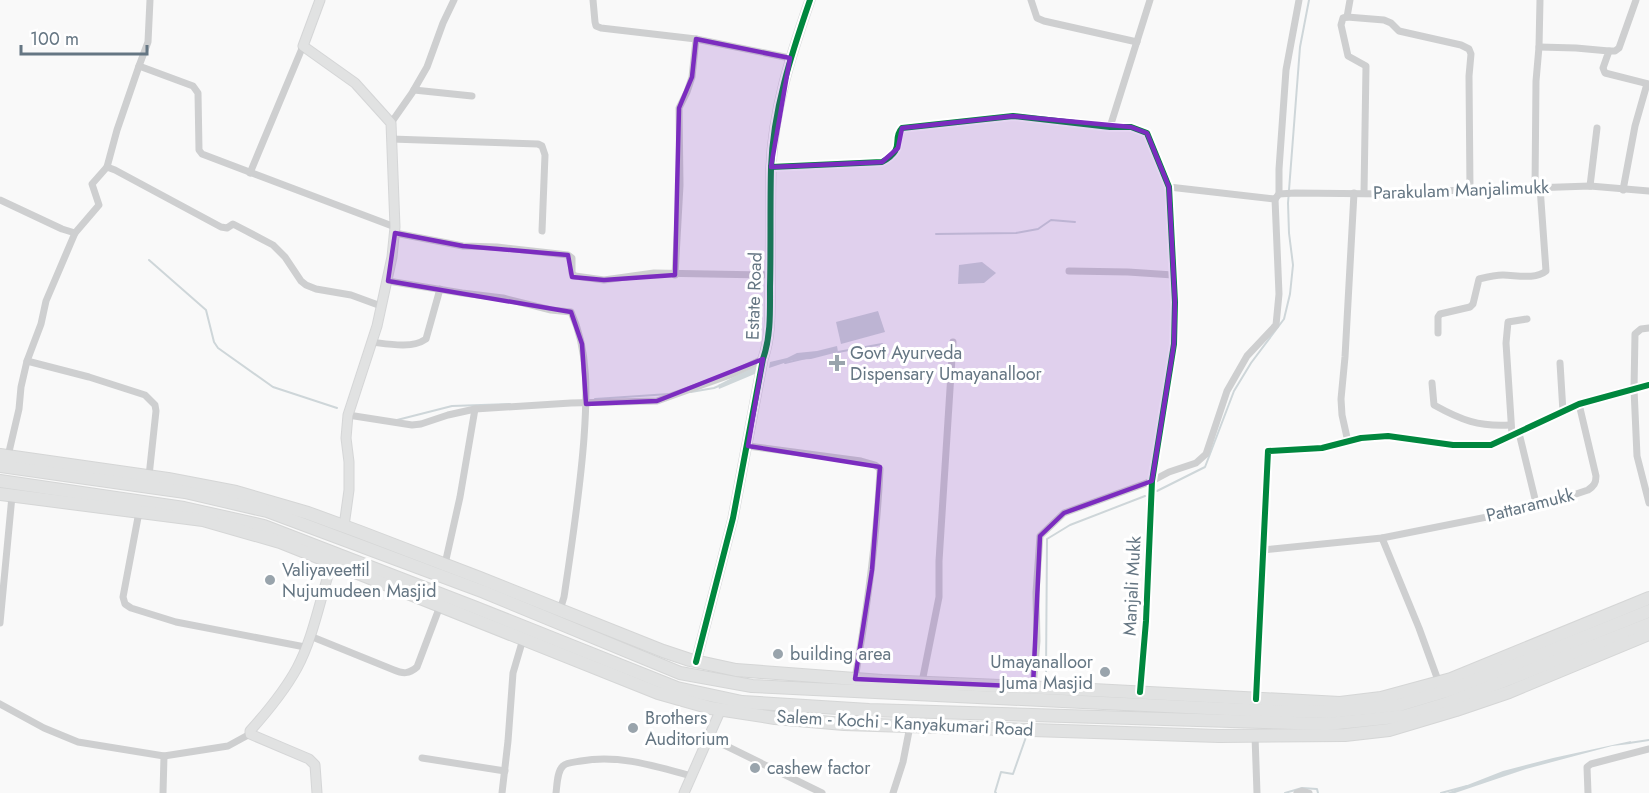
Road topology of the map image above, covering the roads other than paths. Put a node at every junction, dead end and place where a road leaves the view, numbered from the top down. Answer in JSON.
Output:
{"nodes":[{"id":1,"x":150,"y":0,"type":"edge"},
{"id":2,"x":320,"y":0,"type":"edge"},
{"id":3,"x":454,"y":0,"type":"edge"},
{"id":4,"x":593,"y":0,"type":"edge"},
{"id":5,"x":810,"y":0,"type":"edge"},
{"id":6,"x":1031,"y":0,"type":"edge"},
{"id":7,"x":1150,"y":0,"type":"edge"},
{"id":8,"x":1299,"y":0,"type":"edge"},
{"id":9,"x":1350,"y":0,"type":"edge"},
{"id":10,"x":1540,"y":0,"type":"edge"},
{"id":11,"x":1636,"y":0,"type":"edge"},
{"id":12,"x":1347,"y":17,"type":"junction"},
{"id":13,"x":696,"y":39,"type":"junction"},
{"id":14,"x":1137,"y":42,"type":"junction"},
{"id":15,"x":303,"y":46,"type":"junction"},
{"id":16,"x":1539,"y":47,"type":"junction"},
{"id":17,"x":1609,"y":51,"type":"junction"},
{"id":18,"x":790,"y":58,"type":"junction"},
{"id":19,"x":139,"y":66,"type":"junction"},
{"id":20,"x":1648,"y":84,"type":"edge"},
{"id":21,"x":414,"y":90,"type":"junction"},
{"id":22,"x":472,"y":96,"type":"dead end"},
{"id":23,"x":391,"y":123,"type":"junction"},
{"id":24,"x":1110,"y":127,"type":"junction"},
{"id":25,"x":1597,"y":128,"type":"dead end"},
{"id":26,"x":391,"y":139,"type":"junction"},
{"id":27,"x":107,"y":167,"type":"junction"},
{"id":28,"x":771,"y":167,"type":"junction"},
{"id":29,"x":249,"y":173,"type":"junction"},
{"id":30,"x":1590,"y":186,"type":"junction"},
{"id":31,"x":1169,"y":187,"type":"junction"},
{"id":32,"x":1537,"y":188,"type":"junction"},
{"id":33,"x":1470,"y":190,"type":"junction"},
{"id":34,"x":1623,"y":190,"type":"junction"},
{"id":35,"x":1649,"y":191,"type":"edge"},
{"id":36,"x":1354,"y":193,"type":"junction"},
{"id":37,"x":1364,"y":193,"type":"junction"},
{"id":38,"x":1280,"y":195,"type":"junction"},
{"id":39,"x":0,"y":200,"type":"edge"},
{"id":40,"x":395,"y":230,"type":"junction"},
{"id":41,"x":542,"y":231,"type":"dead end"},
{"id":42,"x":75,"y":233,"type":"junction"},
{"id":43,"x":1069,"y":271,"type":"dead end"},
{"id":44,"x":675,"y":275,"type":"junction"},
{"id":45,"x":771,"y":275,"type":"junction"},
{"id":46,"x":1173,"y":275,"type":"junction"},
{"id":47,"x":388,"y":280,"type":"junction"},
{"id":48,"x":440,"y":289,"type":"junction"},
{"id":49,"x":381,"y":306,"type":"junction"},
{"id":50,"x":1527,"y":320,"type":"dead end"},
{"id":51,"x":1649,"y":328,"type":"edge"},
{"id":52,"x":1438,"y":333,"type":"dead end"},
{"id":53,"x":371,"y":342,"type":"junction"},
{"id":54,"x":953,"y":342,"type":"dead end"},
{"id":55,"x":763,"y":359,"type":"junction"},
{"id":56,"x":27,"y":361,"type":"junction"},
{"id":57,"x":1560,"y":363,"type":"dead end"},
{"id":58,"x":1432,"y":383,"type":"dead end"},
{"id":59,"x":1649,"y":385,"type":"edge"},
{"id":60,"x":1634,"y":389,"type":"junction"},
{"id":61,"x":586,"y":404,"type":"junction"},
{"id":62,"x":1579,"y":404,"type":"junction"},
{"id":63,"x":475,"y":409,"type":"junction"},
{"id":64,"x":1563,"y":412,"type":"junction"},
{"id":65,"x":348,"y":415,"type":"junction"},
{"id":66,"x":1510,"y":425,"type":"junction"},
{"id":67,"x":1515,"y":434,"type":"junction"},
{"id":68,"x":1348,"y":442,"type":"junction"},
{"id":69,"x":748,"y":446,"type":"junction"},
{"id":70,"x":2,"y":459,"type":"edge"},
{"id":71,"x":149,"y":476,"type":"junction"},
{"id":72,"x":0,"y":481,"type":"edge"},
{"id":73,"x":1152,"y":481,"type":"junction"},
{"id":74,"x":6,"y":495,"type":"edge"},
{"id":75,"x":1649,"y":503,"type":"edge"},
{"id":76,"x":1537,"y":507,"type":"junction"},
{"id":77,"x":139,"y":512,"type":"junction"},
{"id":78,"x":344,"y":526,"type":"junction"},
{"id":79,"x":1382,"y":538,"type":"junction"},
{"id":80,"x":1263,"y":550,"type":"junction"},
{"id":81,"x":332,"y":563,"type":"junction"},
{"id":82,"x":445,"y":564,"type":"junction"},
{"id":83,"x":1649,"y":597,"type":"edge"},
{"id":84,"x":440,"y":606,"type":"junction"},
{"id":85,"x":560,"y":610,"type":"junction"},
{"id":86,"x":1649,"y":611,"type":"edge"},
{"id":87,"x":0,"y":623,"type":"edge"},
{"id":88,"x":1649,"y":624,"type":"edge"},
{"id":89,"x":1649,"y":634,"type":"edge"},
{"id":90,"x":310,"y":636,"type":"junction"},
{"id":91,"x":523,"y":639,"type":"junction"},
{"id":92,"x":305,"y":647,"type":"junction"},
{"id":93,"x":696,"y":662,"type":"junction"},
{"id":94,"x":855,"y":679,"type":"junction"},
{"id":95,"x":922,"y":682,"type":"junction"},
{"id":96,"x":1439,"y":683,"type":"junction"},
{"id":97,"x":1033,"y":687,"type":"junction"},
{"id":98,"x":1140,"y":692,"type":"junction"},
{"id":99,"x":1256,"y":699,"type":"junction"},
{"id":100,"x":0,"y":704,"type":"edge"},
{"id":101,"x":721,"y":710,"type":"junction"},
{"id":102,"x":910,"y":726,"type":"junction"},
{"id":103,"x":250,"y":734,"type":"junction"},
{"id":104,"x":1255,"y":736,"type":"junction"},
{"id":105,"x":708,"y":737,"type":"junction"},
{"id":106,"x":1649,"y":749,"type":"edge"},
{"id":107,"x":165,"y":756,"type":"junction"},
{"id":108,"x":422,"y":758,"type":"dead end"},
{"id":109,"x":505,"y":771,"type":"junction"},
{"id":110,"x":691,"y":776,"type":"junction"},
{"id":111,"x":163,"y":793,"type":"edge"},
{"id":112,"x":317,"y":793,"type":"edge"},
{"id":113,"x":502,"y":793,"type":"edge"},
{"id":114,"x":556,"y":793,"type":"edge"},
{"id":115,"x":684,"y":793,"type":"edge"},
{"id":116,"x":822,"y":793,"type":"edge"},
{"id":117,"x":893,"y":793,"type":"edge"},
{"id":118,"x":1257,"y":793,"type":"edge"},
{"id":119,"x":1297,"y":793,"type":"edge"},
{"id":120,"x":1309,"y":793,"type":"edge"},
{"id":121,"x":1588,"y":793,"type":"edge"}],
"edges":[{"from":1,"to":19,"type":"street"},
{"from":2,"to":15,"type":"street"},
{"from":3,"to":21,"type":"street"},
{"from":4,"to":13,"type":"street"},
{"from":5,"to":18,"type":"street","name":"Estate Road"},
{"from":6,"to":14,"type":"street"},
{"from":7,"to":14,"type":"street"},
{"from":8,"to":38,"type":"street"},
{"from":9,"to":12,"type":"street"},
{"from":10,"to":16,"type":"street"},
{"from":11,"to":17,"type":"street"},
{"from":12,"to":33,"type":"street"},
{"from":12,"to":37,"type":"street"},
{"from":13,"to":18,"type":"street"},
{"from":13,"to":44,"type":"street"},
{"from":14,"to":24,"type":"street"},
{"from":15,"to":23,"type":"street"},
{"from":15,"to":29,"type":"street"},
{"from":16,"to":17,"type":"street"},
{"from":16,"to":32,"type":"street"},
{"from":17,"to":20,"type":"street"},
{"from":18,"to":28,"type":"street","name":"Estate Road"},
{"from":19,"to":27,"type":"street"},
{"from":19,"to":29,"type":"street"},
{"from":20,"to":34,"type":"street"},
{"from":21,"to":22,"type":"street"},
{"from":21,"to":23,"type":"street"},
{"from":23,"to":26,"type":"street"},
{"from":24,"to":28,"type":"street"},
{"from":24,"to":31,"type":"street","name":"Manjali Mukk"},
{"from":25,"to":30,"type":"street"},
{"from":26,"to":40,"type":"street"},
{"from":26,"to":41,"type":"street"},
{"from":27,"to":42,"type":"street"},
{"from":27,"to":49,"type":"street"},
{"from":28,"to":45,"type":"street","name":"Estate Road"},
{"from":29,"to":40,"type":"street"},
{"from":30,"to":32,"type":"street","name":"Parakulam Manjalimukk"},
{"from":30,"to":34,"type":"street","name":"Parakulam Manjalimukk"},
{"from":31,"to":38,"type":"street","name":"Parakulam Manjalimukk"},
{"from":31,"to":46,"type":"street","name":"Manjali Mukk"},
{"from":32,"to":33,"type":"street","name":"Parakulam Manjalimukk"},
{"from":32,"to":52,"type":"street"},
{"from":33,"to":37,"type":"street","name":"Parakulam Manjalimukk"},
{"from":34,"to":35,"type":"street","name":"Parakulam Manjalimukk"},
{"from":36,"to":37,"type":"street","name":"Parakulam Manjalimukk"},
{"from":36,"to":38,"type":"street","name":"Parakulam Manjalimukk"},
{"from":36,"to":68,"type":"street"},
{"from":38,"to":73,"type":"street"},
{"from":39,"to":42,"type":"street"},
{"from":40,"to":44,"type":"street"},
{"from":40,"to":47,"type":"street"},
{"from":42,"to":56,"type":"street"},
{"from":43,"to":46,"type":"street"},
{"from":44,"to":45,"type":"street"},
{"from":45,"to":55,"type":"street","name":"Estate Road"},
{"from":46,"to":73,"type":"street","name":"Manjali Mukk"},
{"from":47,"to":48,"type":"street"},
{"from":47,"to":49,"type":"street"},
{"from":48,"to":53,"type":"street"},
{"from":48,"to":61,"type":"street"},
{"from":49,"to":53,"type":"street"},
{"from":50,"to":66,"type":"street"},
{"from":51,"to":60,"type":"street"},
{"from":53,"to":65,"type":"street"},
{"from":54,"to":95,"type":"street"},
{"from":55,"to":61,"type":"street"},
{"from":55,"to":69,"type":"street","name":"Estate Road"},
{"from":56,"to":70,"type":"street"},
{"from":56,"to":71,"type":"street"},
{"from":57,"to":64,"type":"street"},
{"from":58,"to":66,"type":"street"},
{"from":59,"to":60,"type":"street"},
{"from":60,"to":62,"type":"street"},
{"from":60,"to":75,"type":"street"},
{"from":61,"to":63,"type":"street"},
{"from":61,"to":85,"type":"street"},
{"from":62,"to":64,"type":"street"},
{"from":62,"to":76,"type":"street","name":"Pattaramukk"},
{"from":63,"to":65,"type":"street"},
{"from":63,"to":82,"type":"street"},
{"from":64,"to":67,"type":"street"},
{"from":65,"to":78,"type":"street"},
{"from":66,"to":67,"type":"street"},
{"from":67,"to":68,"type":"street"},
{"from":67,"to":76,"type":"street"},
{"from":68,"to":80,"type":"street"},
{"from":69,"to":93,"type":"street","name":"Estate Road"},
{"from":69,"to":94,"type":"street"},
{"from":70,"to":71,"type":"highway"},
{"from":70,"to":86,"type":"highway"},
{"from":71,"to":78,"type":"highway"},
{"from":72,"to":88,"type":"highway"},
{"from":73,"to":97,"type":"street"},
{"from":73,"to":98,"type":"street","name":"Manjali Mukk"},
{"from":74,"to":77,"type":"highway","name":"Salem - Kochi - Kanyakumari Road"},
{"from":74,"to":87,"type":"street"},
{"from":76,"to":79,"type":"street","name":"Pattaramukk"},
{"from":77,"to":81,"type":"highway","name":"Salem - Kochi - Kanyakumari Road"},
{"from":77,"to":92,"type":"street"},
{"from":78,"to":82,"type":"highway"},
{"from":79,"to":80,"type":"street","name":"Pattaramukk"},
{"from":79,"to":96,"type":"street"},
{"from":80,"to":99,"type":"street"},
{"from":81,"to":84,"type":"highway","name":"Salem - Kochi - Kanyakumari Road"},
{"from":81,"to":90,"type":"street"},
{"from":82,"to":85,"type":"highway"},
{"from":83,"to":96,"type":"highway"},
{"from":84,"to":90,"type":"street"},
{"from":84,"to":91,"type":"highway","name":"Salem - Kochi - Kanyakumari Road"},
{"from":85,"to":93,"type":"highway"},
{"from":89,"to":104,"type":"highway","name":"Salem - Kochi - Kanyakumari Road"},
{"from":90,"to":92,"type":"street"},
{"from":91,"to":101,"type":"highway","name":"Salem - Kochi - Kanyakumari Road"},
{"from":91,"to":109,"type":"street"},
{"from":92,"to":103,"type":"street"},
{"from":93,"to":94,"type":"highway"},
{"from":94,"to":95,"type":"highway"},
{"from":95,"to":97,"type":"highway"},
{"from":96,"to":99,"type":"highway"},
{"from":97,"to":98,"type":"highway"},
{"from":98,"to":99,"type":"highway"},
{"from":100,"to":107,"type":"street"},
{"from":101,"to":102,"type":"highway","name":"Salem - Kochi - Kanyakumari Road"},
{"from":101,"to":105,"type":"street"},
{"from":102,"to":104,"type":"highway","name":"Salem - Kochi - Kanyakumari Road"},
{"from":102,"to":117,"type":"street"},
{"from":103,"to":107,"type":"street"},
{"from":103,"to":112,"type":"street"},
{"from":104,"to":118,"type":"street"},
{"from":105,"to":110,"type":"street"},
{"from":105,"to":116,"type":"street"},
{"from":106,"to":121,"type":"street"},
{"from":107,"to":111,"type":"street"},
{"from":108,"to":109,"type":"street"},
{"from":109,"to":113,"type":"street"},
{"from":110,"to":114,"type":"street"},
{"from":110,"to":115,"type":"street"},
{"from":119,"to":120,"type":"street"}]}
